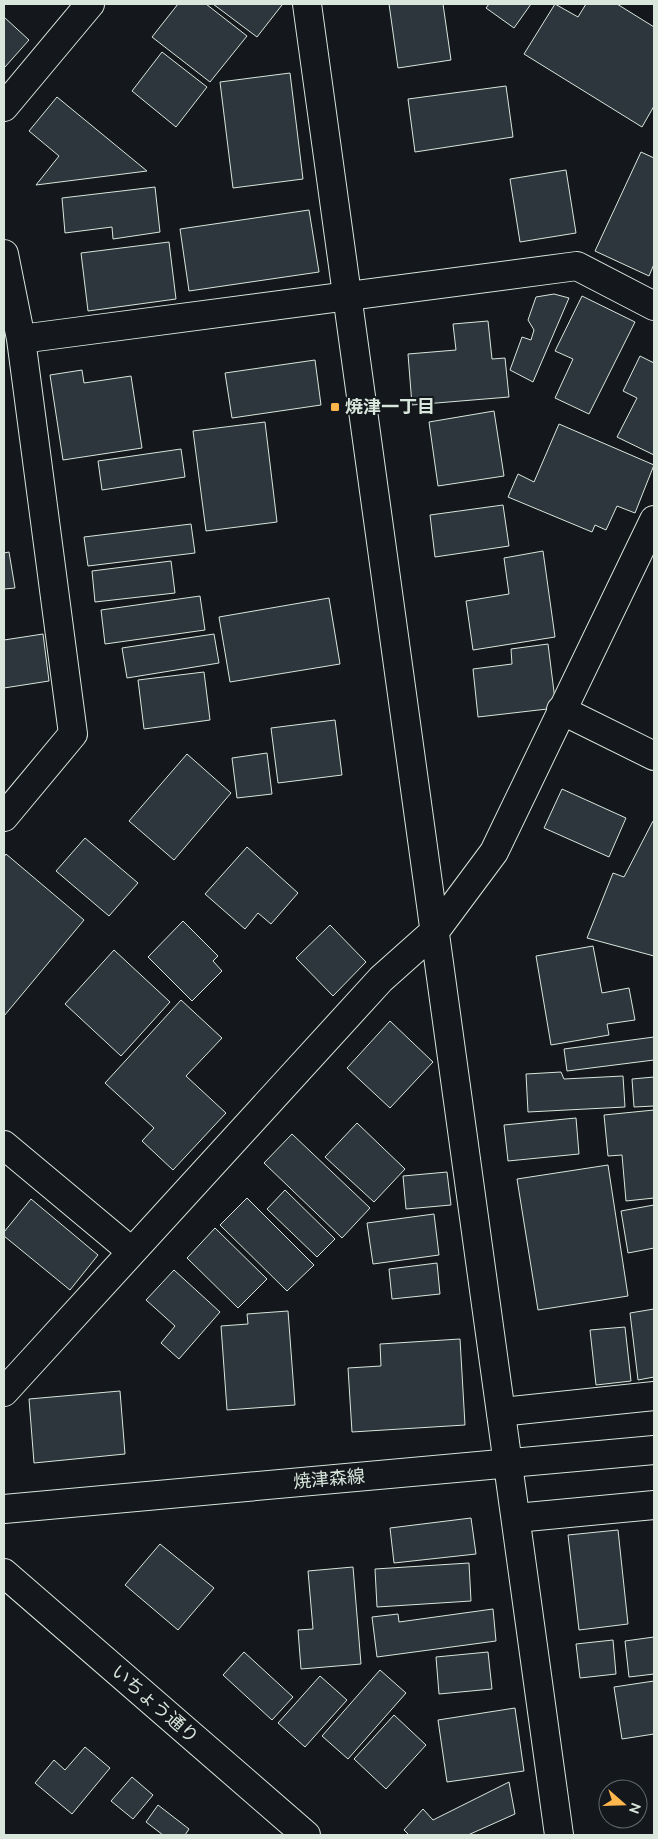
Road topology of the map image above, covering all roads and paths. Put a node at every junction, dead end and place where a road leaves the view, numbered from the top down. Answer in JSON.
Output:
{"nodes":[{"id":1,"x":90,"y":4,"type":"edge"},
{"id":2,"x":307,"y":4,"type":"edge"},
{"id":3,"x":4,"y":107,"type":"edge"},
{"id":4,"x":4,"y":254,"type":"edge"},
{"id":5,"x":348,"y":297,"type":"junction"},
{"id":6,"x":654,"y":306,"type":"edge"},
{"id":7,"x":21,"y":340,"type":"junction"},
{"id":8,"x":654,"y":520,"type":"edge"},
{"id":9,"x":561,"y":710,"type":"junction"},
{"id":10,"x":654,"y":756,"type":"edge"},
{"id":11,"x":4,"y":817,"type":"edge"},
{"id":12,"x":436,"y":930,"type":"junction"},
{"id":13,"x":4,"y":1145,"type":"edge"},
{"id":14,"x":131,"y":1251,"type":"junction"},
{"id":15,"x":4,"y":1392,"type":"edge"},
{"id":16,"x":654,"y":1396,"type":"edge"},
{"id":17,"x":501,"y":1412,"type":"junction"},
{"id":18,"x":654,"y":1450,"type":"edge"},
{"id":19,"x":508,"y":1463,"type":"junction"},
{"id":20,"x":654,"y":1505,"type":"edge"},
{"id":21,"x":4,"y":1509,"type":"edge"},
{"id":22,"x":516,"y":1518,"type":"junction"},
{"id":23,"x":4,"y":1573,"type":"edge"},
{"id":24,"x":306,"y":1835,"type":"edge"},
{"id":25,"x":559,"y":1835,"type":"edge"}],
"edges":[{"from":1,"to":3,"type":"street"},
{"from":2,"to":5,"type":"street"},
{"from":4,"to":7,"type":"street"},
{"from":5,"to":6,"type":"street"},
{"from":5,"to":7,"type":"street"},
{"from":5,"to":12,"type":"street"},
{"from":7,"to":11,"type":"street"},
{"from":8,"to":9,"type":"street"},
{"from":9,"to":10,"type":"street"},
{"from":9,"to":12,"type":"street"},
{"from":12,"to":14,"type":"street"},
{"from":12,"to":17,"type":"street"},
{"from":13,"to":14,"type":"street"},
{"from":14,"to":15,"type":"street"},
{"from":16,"to":17,"type":"street"},
{"from":17,"to":19,"type":"street"},
{"from":18,"to":19,"type":"street","name":"焼津森線"},
{"from":19,"to":21,"type":"street","name":"焼津森線"},
{"from":19,"to":22,"type":"street"},
{"from":20,"to":22,"type":"street"},
{"from":22,"to":25,"type":"street"},
{"from":23,"to":24,"type":"street","name":"いちょう通り"}]}
